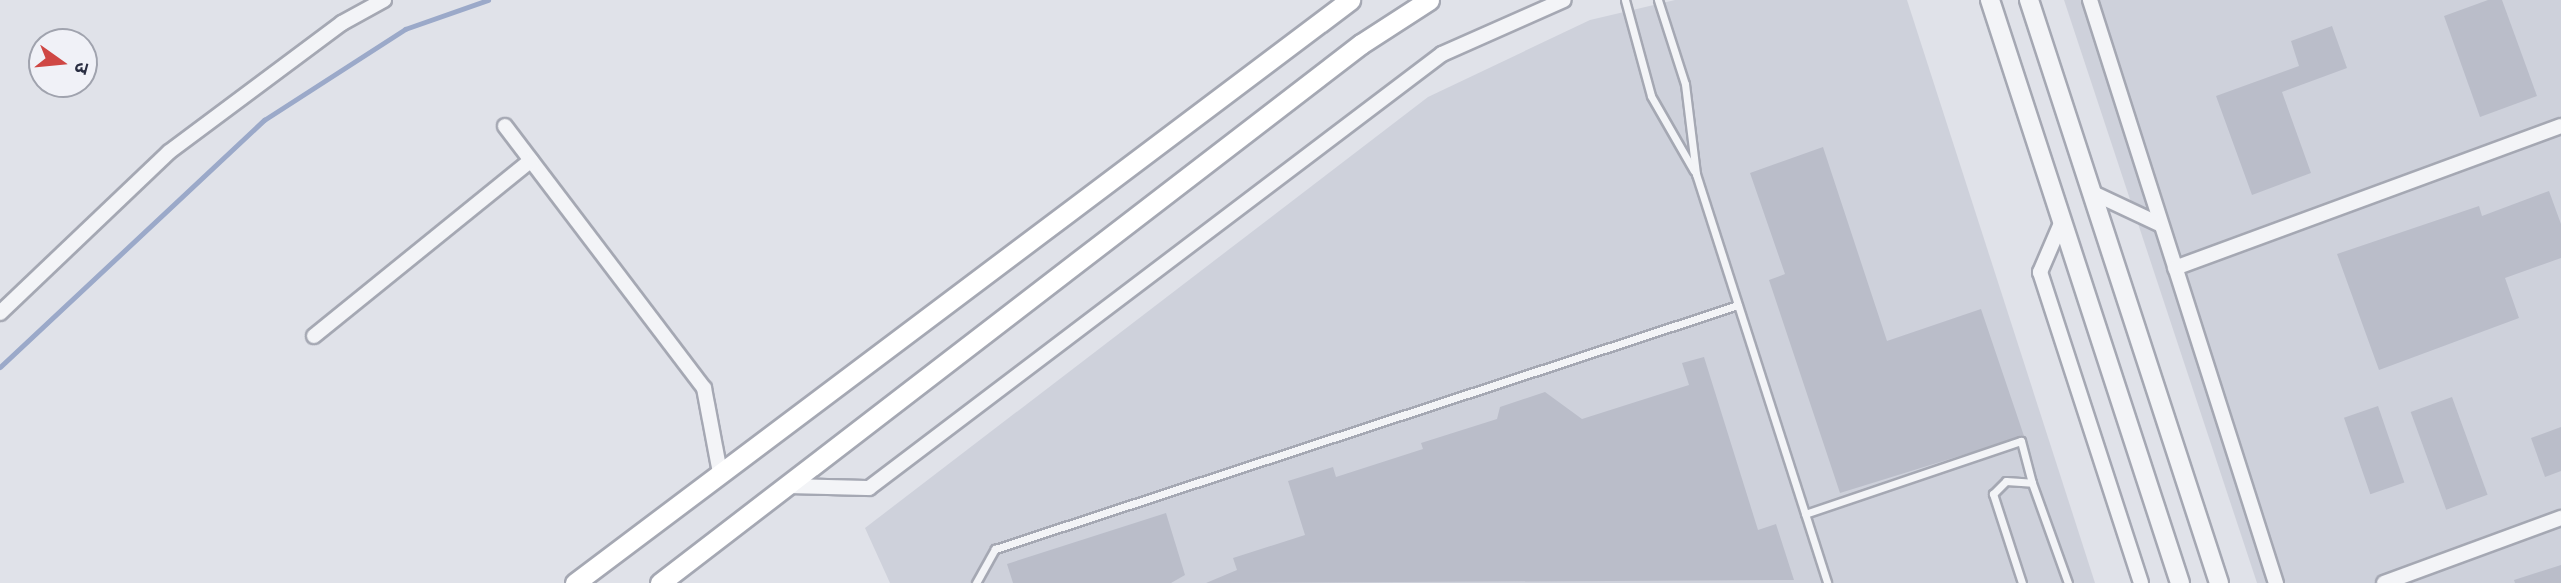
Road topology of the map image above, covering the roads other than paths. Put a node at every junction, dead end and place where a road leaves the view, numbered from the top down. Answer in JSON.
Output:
{"nodes":[{"id":1,"x":1350,"y":0,"type":"edge"},
{"id":2,"x":1429,"y":0,"type":"edge"},
{"id":3,"x":1564,"y":0,"type":"edge"},
{"id":4,"x":1625,"y":0,"type":"edge"},
{"id":5,"x":1658,"y":0,"type":"edge"},
{"id":6,"x":1990,"y":0,"type":"edge"},
{"id":7,"x":2029,"y":0,"type":"edge"},
{"id":8,"x":2090,"y":0,"type":"edge"},
{"id":9,"x":380,"y":1,"type":"edge"},
{"id":10,"x":505,"y":126,"type":"dead end"},
{"id":11,"x":2561,"y":126,"type":"edge"},
{"id":12,"x":531,"y":160,"type":"junction"},
{"id":13,"x":1696,"y":174,"type":"junction"},
{"id":14,"x":2091,"y":192,"type":"junction"},
{"id":15,"x":2062,"y":221,"type":"junction"},
{"id":16,"x":2161,"y":225,"type":"junction"},
{"id":17,"x":2175,"y":268,"type":"junction"},
{"id":18,"x":1738,"y":304,"type":"junction"},
{"id":19,"x":0,"y":313,"type":"edge"},
{"id":20,"x":314,"y":335,"type":"dead end"},
{"id":21,"x":720,"y":473,"type":"junction"},
{"id":22,"x":2032,"y":483,"type":"junction"},
{"id":23,"x":786,"y":486,"type":"junction"},
{"id":24,"x":1805,"y":514,"type":"junction"},
{"id":25,"x":2561,"y":518,"type":"edge"},
{"id":26,"x":575,"y":583,"type":"edge"},
{"id":27,"x":660,"y":583,"type":"edge"},
{"id":28,"x":976,"y":583,"type":"edge"},
{"id":29,"x":1827,"y":583,"type":"edge"},
{"id":30,"x":2022,"y":583,"type":"edge"},
{"id":31,"x":2068,"y":583,"type":"edge"},
{"id":32,"x":2141,"y":583,"type":"edge"},
{"id":33,"x":2180,"y":583,"type":"edge"},
{"id":34,"x":2219,"y":583,"type":"edge"},
{"id":35,"x":2276,"y":583,"type":"edge"},
{"id":36,"x":2384,"y":583,"type":"edge"}],
"edges":[{"from":1,"to":21,"type":"main road"},
{"from":2,"to":23,"type":"main road"},
{"from":3,"to":23,"type":"street"},
{"from":4,"to":13,"type":"lane"},
{"from":5,"to":13,"type":"lane"},
{"from":6,"to":15,"type":"street"},
{"from":7,"to":14,"type":"street"},
{"from":8,"to":16,"type":"street"},
{"from":9,"to":19,"type":"street"},
{"from":10,"to":12,"type":"street"},
{"from":11,"to":17,"type":"street"},
{"from":12,"to":20,"type":"street"},
{"from":12,"to":21,"type":"street"},
{"from":13,"to":18,"type":"lane"},
{"from":14,"to":16,"type":"street"},
{"from":14,"to":34,"type":"street"},
{"from":15,"to":32,"type":"street"},
{"from":15,"to":33,"type":"street"},
{"from":16,"to":17,"type":"street"},
{"from":17,"to":35,"type":"street"},
{"from":18,"to":24,"type":"lane"},
{"from":18,"to":28,"type":"lane"},
{"from":21,"to":26,"type":"main road"},
{"from":22,"to":24,"type":"lane"},
{"from":22,"to":30,"type":"lane"},
{"from":22,"to":31,"type":"lane"},
{"from":23,"to":27,"type":"main road"},
{"from":24,"to":29,"type":"lane"},
{"from":25,"to":36,"type":"street"}]}
